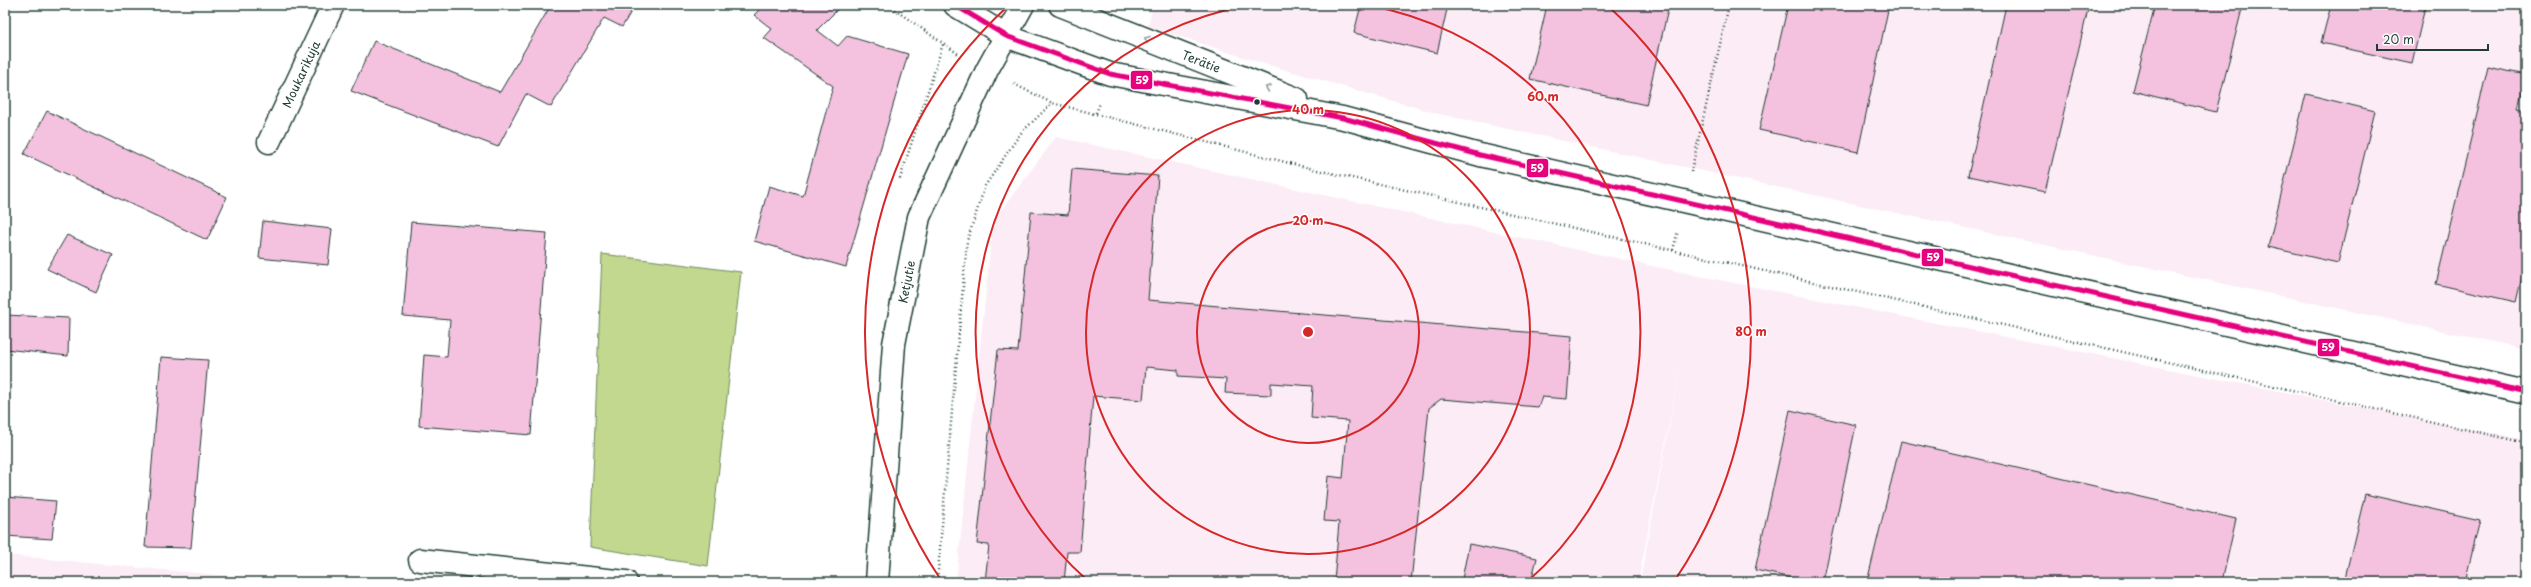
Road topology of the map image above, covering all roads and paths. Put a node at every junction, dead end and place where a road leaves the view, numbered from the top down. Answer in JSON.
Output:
{"nodes":[{"id":1,"x":333,"y":5,"type":"edge"},
{"id":2,"x":888,"y":5,"type":"edge"},
{"id":3,"x":955,"y":5,"type":"edge"},
{"id":4,"x":1023,"y":5,"type":"edge"},
{"id":5,"x":1729,"y":5,"type":"edge"},
{"id":6,"x":1067,"y":7,"type":"edge"},
{"id":7,"x":1006,"y":36,"type":"junction"},
{"id":8,"x":987,"y":70,"type":"junction"},
{"id":9,"x":1052,"y":103,"type":"junction"},
{"id":10,"x":1343,"y":118,"type":"junction"},
{"id":11,"x":269,"y":142,"type":"dead end"},
{"id":12,"x":1684,"y":200,"type":"junction"},
{"id":13,"x":1674,"y":250,"type":"junction"},
{"id":14,"x":2526,"y":392,"type":"edge"},
{"id":15,"x":2526,"y":443,"type":"edge"},
{"id":16,"x":420,"y":560,"type":"dead end"},
{"id":17,"x":626,"y":582,"type":"edge"},
{"id":18,"x":877,"y":582,"type":"edge"},
{"id":19,"x":937,"y":582,"type":"edge"}],
"edges":[{"from":1,"to":11,"type":"street","name":"Moukarikuja"},
{"from":2,"to":8,"type":"path"},
{"from":3,"to":7,"type":"street"},
{"from":4,"to":7,"type":"street","name":"Ketjutie"},
{"from":5,"to":12,"type":"path"},
{"from":10,"to":6,"type":"street","name":"Terätie","one_way":true},
{"from":7,"to":8,"type":"street","name":"Ketjutie"},
{"from":7,"to":10,"type":"street"},
{"from":8,"to":9,"type":"path"},
{"from":8,"to":18,"type":"street","name":"Ketjutie"},
{"from":9,"to":13,"type":"path"},
{"from":9,"to":19,"type":"path"},
{"from":10,"to":12,"type":"street"},
{"from":12,"to":13,"type":"path"},
{"from":12,"to":14,"type":"street"},
{"from":13,"to":15,"type":"path"},
{"from":16,"to":17,"type":"street"}]}
